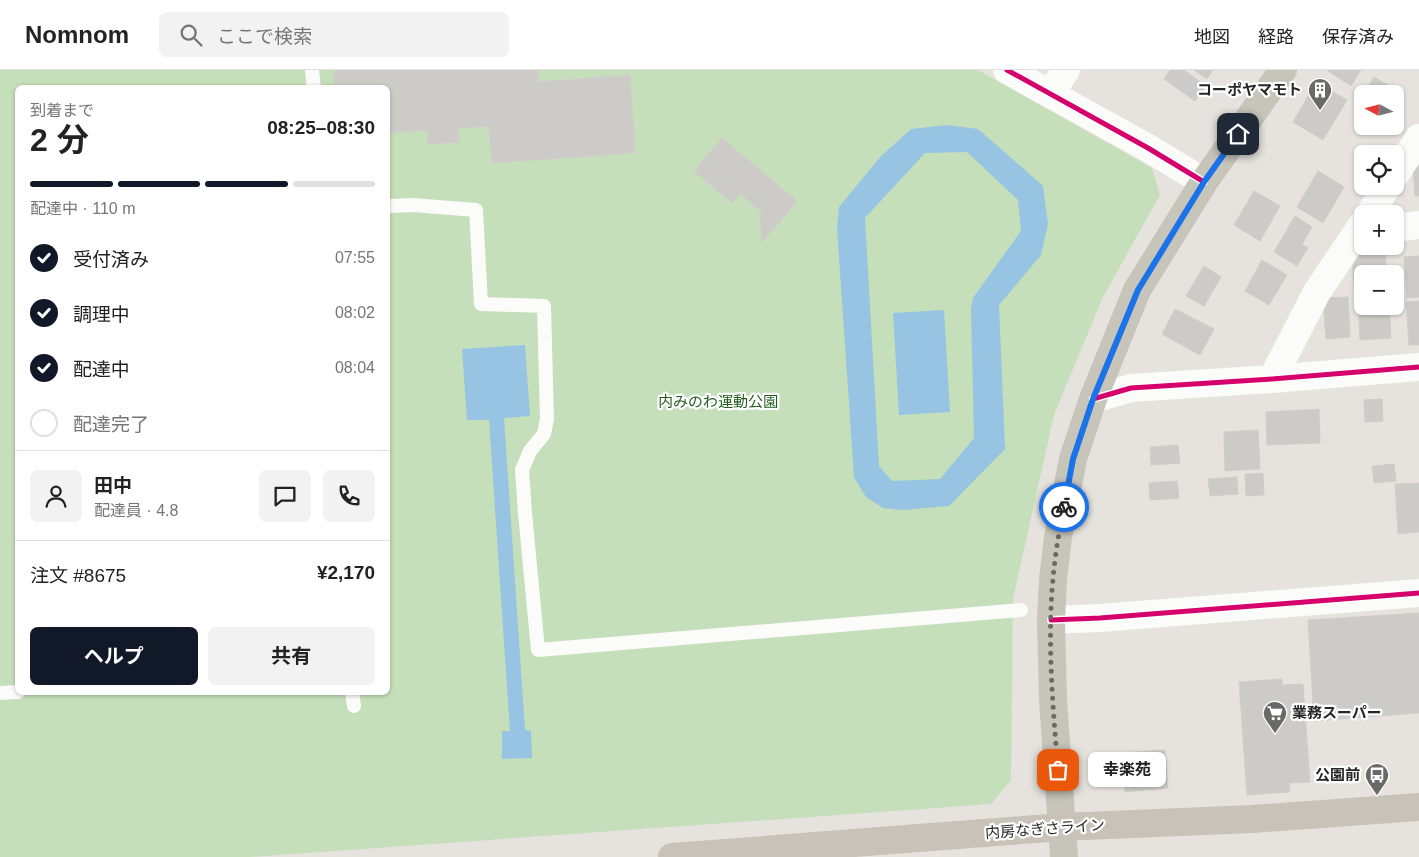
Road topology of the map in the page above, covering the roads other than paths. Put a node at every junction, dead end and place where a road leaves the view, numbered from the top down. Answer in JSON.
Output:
{"nodes":[{"id":1,"x":312,"y":70,"type":"edge"},
{"id":2,"x":1007,"y":70,"type":"edge"},
{"id":3,"x":1066,"y":70,"type":"edge"},
{"id":4,"x":1284,"y":70,"type":"edge"},
{"id":5,"x":314,"y":85,"type":"edge"},
{"id":6,"x":1050,"y":94,"type":"junction"},
{"id":7,"x":1419,"y":138,"type":"edge"},
{"id":8,"x":1404,"y":160,"type":"edge"},
{"id":9,"x":1204,"y":182,"type":"junction"},
{"id":10,"x":390,"y":206,"type":"edge"},
{"id":11,"x":1419,"y":225,"type":"edge"},
{"id":12,"x":1404,"y":227,"type":"edge"},
{"id":13,"x":1354,"y":238,"type":"edge"},
{"id":14,"x":1419,"y":367,"type":"edge"},
{"id":15,"x":1272,"y":379,"type":"junction"},
{"id":16,"x":1093,"y":399,"type":"junction"},
{"id":17,"x":1419,"y":593,"type":"edge"},
{"id":18,"x":1021,"y":610,"type":"dead end"},
{"id":19,"x":1051,"y":620,"type":"junction"},
{"id":20,"x":15,"y":692,"type":"edge"},
{"id":21,"x":0,"y":693,"type":"edge"},
{"id":22,"x":1419,"y":807,"type":"edge"},
{"id":23,"x":1062,"y":827,"type":"junction"},
{"id":24,"x":672,"y":857,"type":"edge"},
{"id":25,"x":1064,"y":857,"type":"edge"}],
"edges":[{"from":1,"to":5,"type":"lane"},
{"from":2,"to":6,"type":"street"},
{"from":3,"to":6,"type":"street"},
{"from":4,"to":9,"type":"main road"},
{"from":6,"to":9,"type":"street"},
{"from":7,"to":8,"type":"street"},
{"from":9,"to":16,"type":"main road"},
{"from":10,"to":18,"type":"lane"},
{"from":11,"to":12,"type":"street"},
{"from":13,"to":15,"type":"street"},
{"from":14,"to":15,"type":"street"},
{"from":15,"to":16,"type":"street"},
{"from":16,"to":19,"type":"main road"},
{"from":17,"to":19,"type":"street"},
{"from":19,"to":23,"type":"main road"},
{"from":20,"to":21,"type":"lane"},
{"from":22,"to":23,"type":"highway","name":"内房なぎさライン"},
{"from":23,"to":24,"type":"highway","name":"内房なぎさライン"},
{"from":23,"to":25,"type":"main road"}]}
